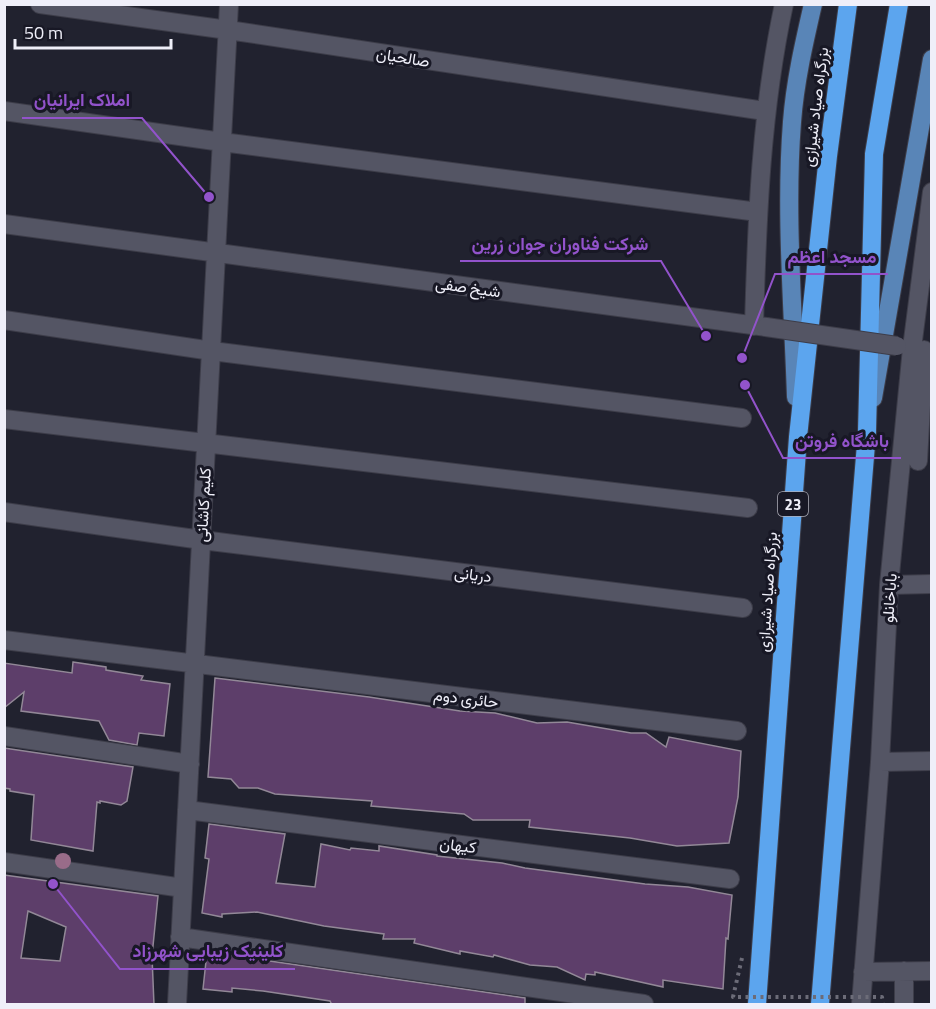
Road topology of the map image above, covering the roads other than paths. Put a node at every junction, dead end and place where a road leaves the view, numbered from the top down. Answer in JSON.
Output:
{"nodes":[{"id":1,"x":40,"y":4,"type":"edge"},
{"id":2,"x":229,"y":4,"type":"edge"},
{"id":3,"x":784,"y":4,"type":"edge"},
{"id":4,"x":813,"y":4,"type":"edge"},
{"id":5,"x":848,"y":4,"type":"edge"},
{"id":6,"x":899,"y":4,"type":"edge"},
{"id":7,"x":228,"y":30,"type":"junction"},
{"id":8,"x":932,"y":59,"type":"edge"},
{"id":9,"x":4,"y":111,"type":"edge"},
{"id":10,"x":765,"y":111,"type":"junction"},
{"id":11,"x":222,"y":142,"type":"junction"},
{"id":12,"x":932,"y":192,"type":"edge"},
{"id":13,"x":758,"y":212,"type":"junction"},
{"id":14,"x":4,"y":224,"type":"edge"},
{"id":15,"x":217,"y":253,"type":"junction"},
{"id":16,"x":4,"y":320,"type":"edge"},
{"id":17,"x":760,"y":326,"type":"junction"},
{"id":18,"x":916,"y":349,"type":"edge"},
{"id":19,"x":212,"y":351,"type":"junction"},
{"id":20,"x":742,"y":418,"type":"dead end"},
{"id":21,"x":4,"y":419,"type":"edge"},
{"id":22,"x":867,"y":432,"type":"junction"},
{"id":23,"x":798,"y":437,"type":"junction"},
{"id":24,"x":207,"y":443,"type":"junction"},
{"id":25,"x":918,"y":462,"type":"dead end"},
{"id":26,"x":748,"y":508,"type":"dead end"},
{"id":27,"x":4,"y":512,"type":"edge"},
{"id":28,"x":202,"y":540,"type":"junction"},
{"id":29,"x":932,"y":584,"type":"edge"},
{"id":30,"x":889,"y":585,"type":"junction"},
{"id":31,"x":744,"y":608,"type":"dead end"},
{"id":32,"x":4,"y":640,"type":"edge"},
{"id":33,"x":195,"y":665,"type":"junction"},
{"id":34,"x":737,"y":731,"type":"dead end"},
{"id":35,"x":4,"y":736,"type":"edge"},
{"id":36,"x":932,"y":760,"type":"edge"},
{"id":37,"x":880,"y":762,"type":"junction"},
{"id":38,"x":190,"y":764,"type":"junction"},
{"id":39,"x":187,"y":810,"type":"junction"},
{"id":40,"x":4,"y":862,"type":"edge"},
{"id":41,"x":730,"y":879,"type":"dead end"},
{"id":42,"x":183,"y":888,"type":"junction"},
{"id":43,"x":180,"y":937,"type":"junction"},
{"id":44,"x":932,"y":970,"type":"edge"},
{"id":45,"x":904,"y":971,"type":"junction"},
{"id":46,"x":863,"y":972,"type":"junction"},
{"id":47,"x":177,"y":1005,"type":"edge"},
{"id":48,"x":645,"y":1005,"type":"edge"},
{"id":49,"x":757,"y":1005,"type":"edge"},
{"id":50,"x":820,"y":1005,"type":"edge"},
{"id":51,"x":861,"y":1005,"type":"edge"},
{"id":52,"x":904,"y":1005,"type":"edge"}],
"edges":[{"from":1,"to":7,"type":"street","name":"صالحیان"},
{"from":2,"to":7,"type":"street","name":"کلیم کاشانی"},
{"from":3,"to":10,"type":"street"},
{"from":4,"to":23,"type":"main road"},
{"from":5,"to":23,"type":"highway","name":"بزرگراه صیاد شیرازی","number":"23"},
{"from":6,"to":22,"type":"highway"},
{"from":7,"to":10,"type":"street","name":"صالحیان"},
{"from":7,"to":11,"type":"street","name":"کلیم کاشانی"},
{"from":8,"to":22,"type":"main road"},
{"from":9,"to":11,"type":"street"},
{"from":10,"to":13,"type":"street"},
{"from":11,"to":13,"type":"street"},
{"from":11,"to":15,"type":"street","name":"کلیم کاشانی"},
{"from":12,"to":18,"type":"street","name":"باباخانلو"},
{"from":13,"to":17,"type":"street"},
{"from":14,"to":15,"type":"street","name":"شیخ صفی"},
{"from":15,"to":17,"type":"street","name":"شیخ صفی"},
{"from":15,"to":19,"type":"street","name":"کلیم کاشانی"},
{"from":16,"to":19,"type":"street"},
{"from":17,"to":18,"type":"street","name":"شیخ صفی","bridge":true},
{"from":18,"to":25,"type":"street"},
{"from":18,"to":30,"type":"street","name":"باباخانلو"},
{"from":19,"to":20,"type":"street"},
{"from":19,"to":24,"type":"street","name":"کلیم کاشانی"},
{"from":21,"to":24,"type":"street"},
{"from":22,"to":50,"type":"highway"},
{"from":23,"to":49,"type":"highway","name":"بزرگراه صیاد شیرازی","number":"23"},
{"from":24,"to":26,"type":"street"},
{"from":24,"to":28,"type":"street","name":"کلیم کاشانی"},
{"from":27,"to":28,"type":"street","name":"دریانی"},
{"from":28,"to":31,"type":"street","name":"دریانی"},
{"from":28,"to":33,"type":"street","name":"کلیم کاشانی"},
{"from":29,"to":30,"type":"street"},
{"from":30,"to":37,"type":"street","name":"باباخانلو"},
{"from":32,"to":33,"type":"street","name":"حائری دوم"},
{"from":33,"to":34,"type":"street","name":"حائری دوم"},
{"from":33,"to":38,"type":"street","name":"کلیم کاشانی"},
{"from":35,"to":38,"type":"street"},
{"from":36,"to":37,"type":"street"},
{"from":37,"to":46,"type":"street","name":"باباخانلو"},
{"from":38,"to":39,"type":"street","name":"کلیم کاشانی"},
{"from":39,"to":41,"type":"street","name":"کیهان"},
{"from":39,"to":42,"type":"street","name":"کلیم کاشانی"},
{"from":40,"to":42,"type":"street"},
{"from":42,"to":43,"type":"street","name":"کلیم کاشانی"},
{"from":43,"to":47,"type":"street","name":"کلیم کاشانی"},
{"from":43,"to":48,"type":"street"},
{"from":44,"to":45,"type":"street"},
{"from":45,"to":46,"type":"street"},
{"from":45,"to":52,"type":"street"},
{"from":46,"to":51,"type":"street","name":"باباخانلو"}]}
